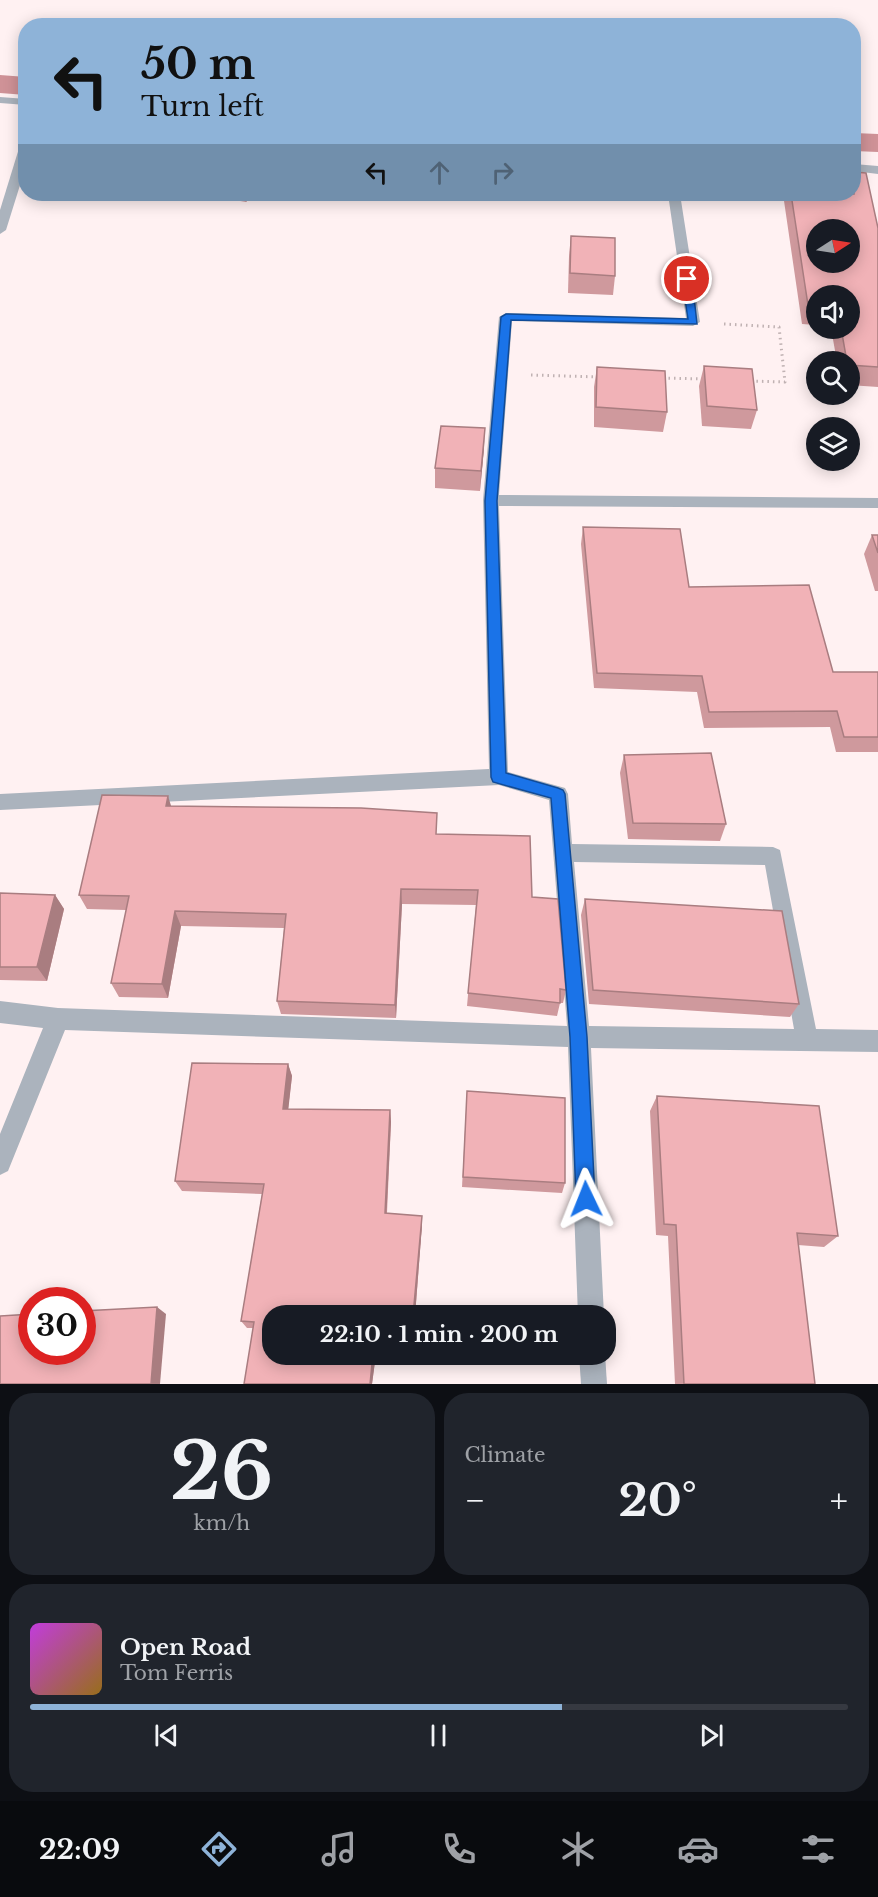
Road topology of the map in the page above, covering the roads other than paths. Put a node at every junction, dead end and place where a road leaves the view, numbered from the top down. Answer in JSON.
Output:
{"nodes":[{"id":1,"x":0,"y":100,"type":"edge"},
{"id":2,"x":18,"y":101,"type":"edge"},
{"id":3,"x":861,"y":169,"type":"edge"},
{"id":4,"x":878,"y":170,"type":"edge"},
{"id":5,"x":18,"y":171,"type":"edge"},
{"id":6,"x":675,"y":201,"type":"edge"},
{"id":7,"x":0,"y":230,"type":"edge"},
{"id":8,"x":491,"y":501,"type":"junction"},
{"id":9,"x":878,"y":503,"type":"edge"},
{"id":10,"x":499,"y":777,"type":"junction"},
{"id":11,"x":0,"y":802,"type":"edge"},
{"id":12,"x":563,"y":853,"type":"junction"},
{"id":13,"x":0,"y":1012,"type":"edge"},
{"id":14,"x":58,"y":1019,"type":"junction"},
{"id":15,"x":579,"y":1037,"type":"junction"},
{"id":16,"x":807,"y":1040,"type":"junction"},
{"id":17,"x":878,"y":1041,"type":"edge"},
{"id":18,"x":0,"y":1163,"type":"edge"},
{"id":19,"x":591,"y":1305,"type":"edge"},
{"id":20,"x":593,"y":1365,"type":"edge"},
{"id":21,"x":594,"y":1384,"type":"edge"}],
"edges":[{"from":1,"to":2,"type":"street"},
{"from":3,"to":4,"type":"street"},
{"from":5,"to":7,"type":"street"},
{"from":6,"to":8,"type":"street"},
{"from":8,"to":9,"type":"street"},
{"from":8,"to":10,"type":"street"},
{"from":10,"to":11,"type":"street"},
{"from":10,"to":12,"type":"street"},
{"from":12,"to":15,"type":"street"},
{"from":12,"to":16,"type":"street"},
{"from":13,"to":14,"type":"street"},
{"from":14,"to":15,"type":"street"},
{"from":14,"to":18,"type":"street"},
{"from":15,"to":16,"type":"street"},
{"from":15,"to":19,"type":"street"},
{"from":16,"to":17,"type":"street"},
{"from":20,"to":21,"type":"street"}]}
